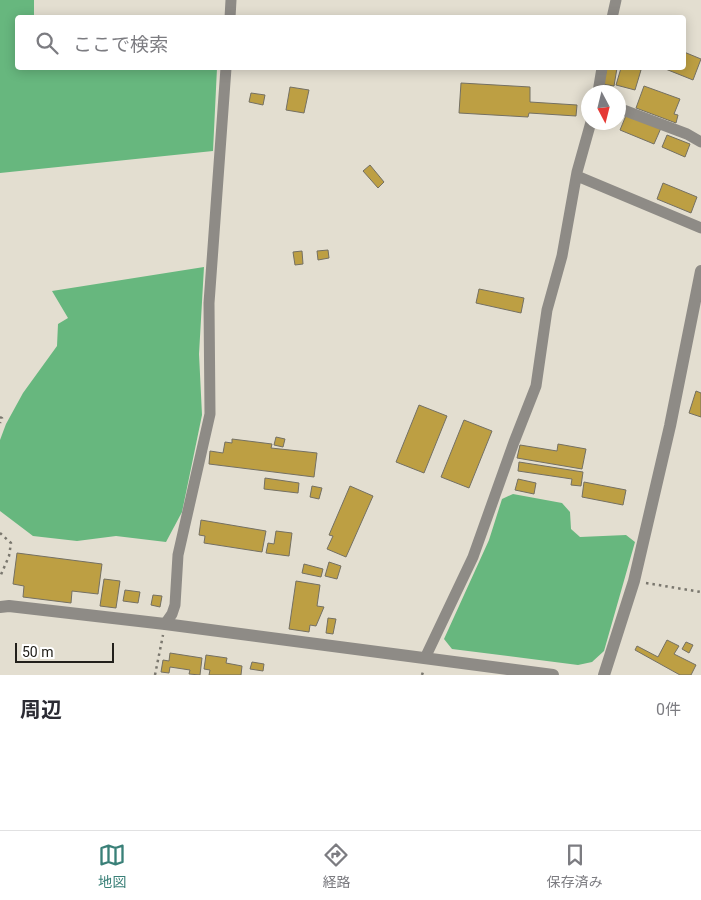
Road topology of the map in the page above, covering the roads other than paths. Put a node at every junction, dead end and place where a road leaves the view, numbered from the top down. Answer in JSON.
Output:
{"nodes":[{"id":1,"x":231,"y":0,"type":"edge"},
{"id":2,"x":616,"y":0,"type":"edge"},
{"id":3,"x":230,"y":15,"type":"edge"},
{"id":4,"x":613,"y":15,"type":"edge"},
{"id":5,"x":226,"y":70,"type":"edge"},
{"id":6,"x":602,"y":70,"type":"edge"},
{"id":7,"x":599,"y":85,"type":"edge"},
{"id":8,"x":626,"y":111,"type":"edge"},
{"id":9,"x":589,"y":130,"type":"edge"},
{"id":10,"x":701,"y":142,"type":"edge"},
{"id":11,"x":577,"y":176,"type":"junction"},
{"id":12,"x":701,"y":228,"type":"edge"},
{"id":13,"x":701,"y":271,"type":"edge"},
{"id":14,"x":0,"y":606,"type":"edge"},
{"id":15,"x":165,"y":624,"type":"junction"},
{"id":16,"x":425,"y":658,"type":"junction"},
{"id":17,"x":553,"y":675,"type":"edge"},
{"id":18,"x":604,"y":675,"type":"edge"}],
"edges":[{"from":1,"to":3,"type":"street"},
{"from":2,"to":4,"type":"street"},
{"from":5,"to":15,"type":"street"},
{"from":6,"to":7,"type":"street"},
{"from":8,"to":10,"type":"street"},
{"from":9,"to":11,"type":"street"},
{"from":11,"to":12,"type":"street"},
{"from":11,"to":16,"type":"street"},
{"from":13,"to":18,"type":"street"},
{"from":14,"to":15,"type":"street"},
{"from":15,"to":16,"type":"street"},
{"from":16,"to":17,"type":"street"}]}
